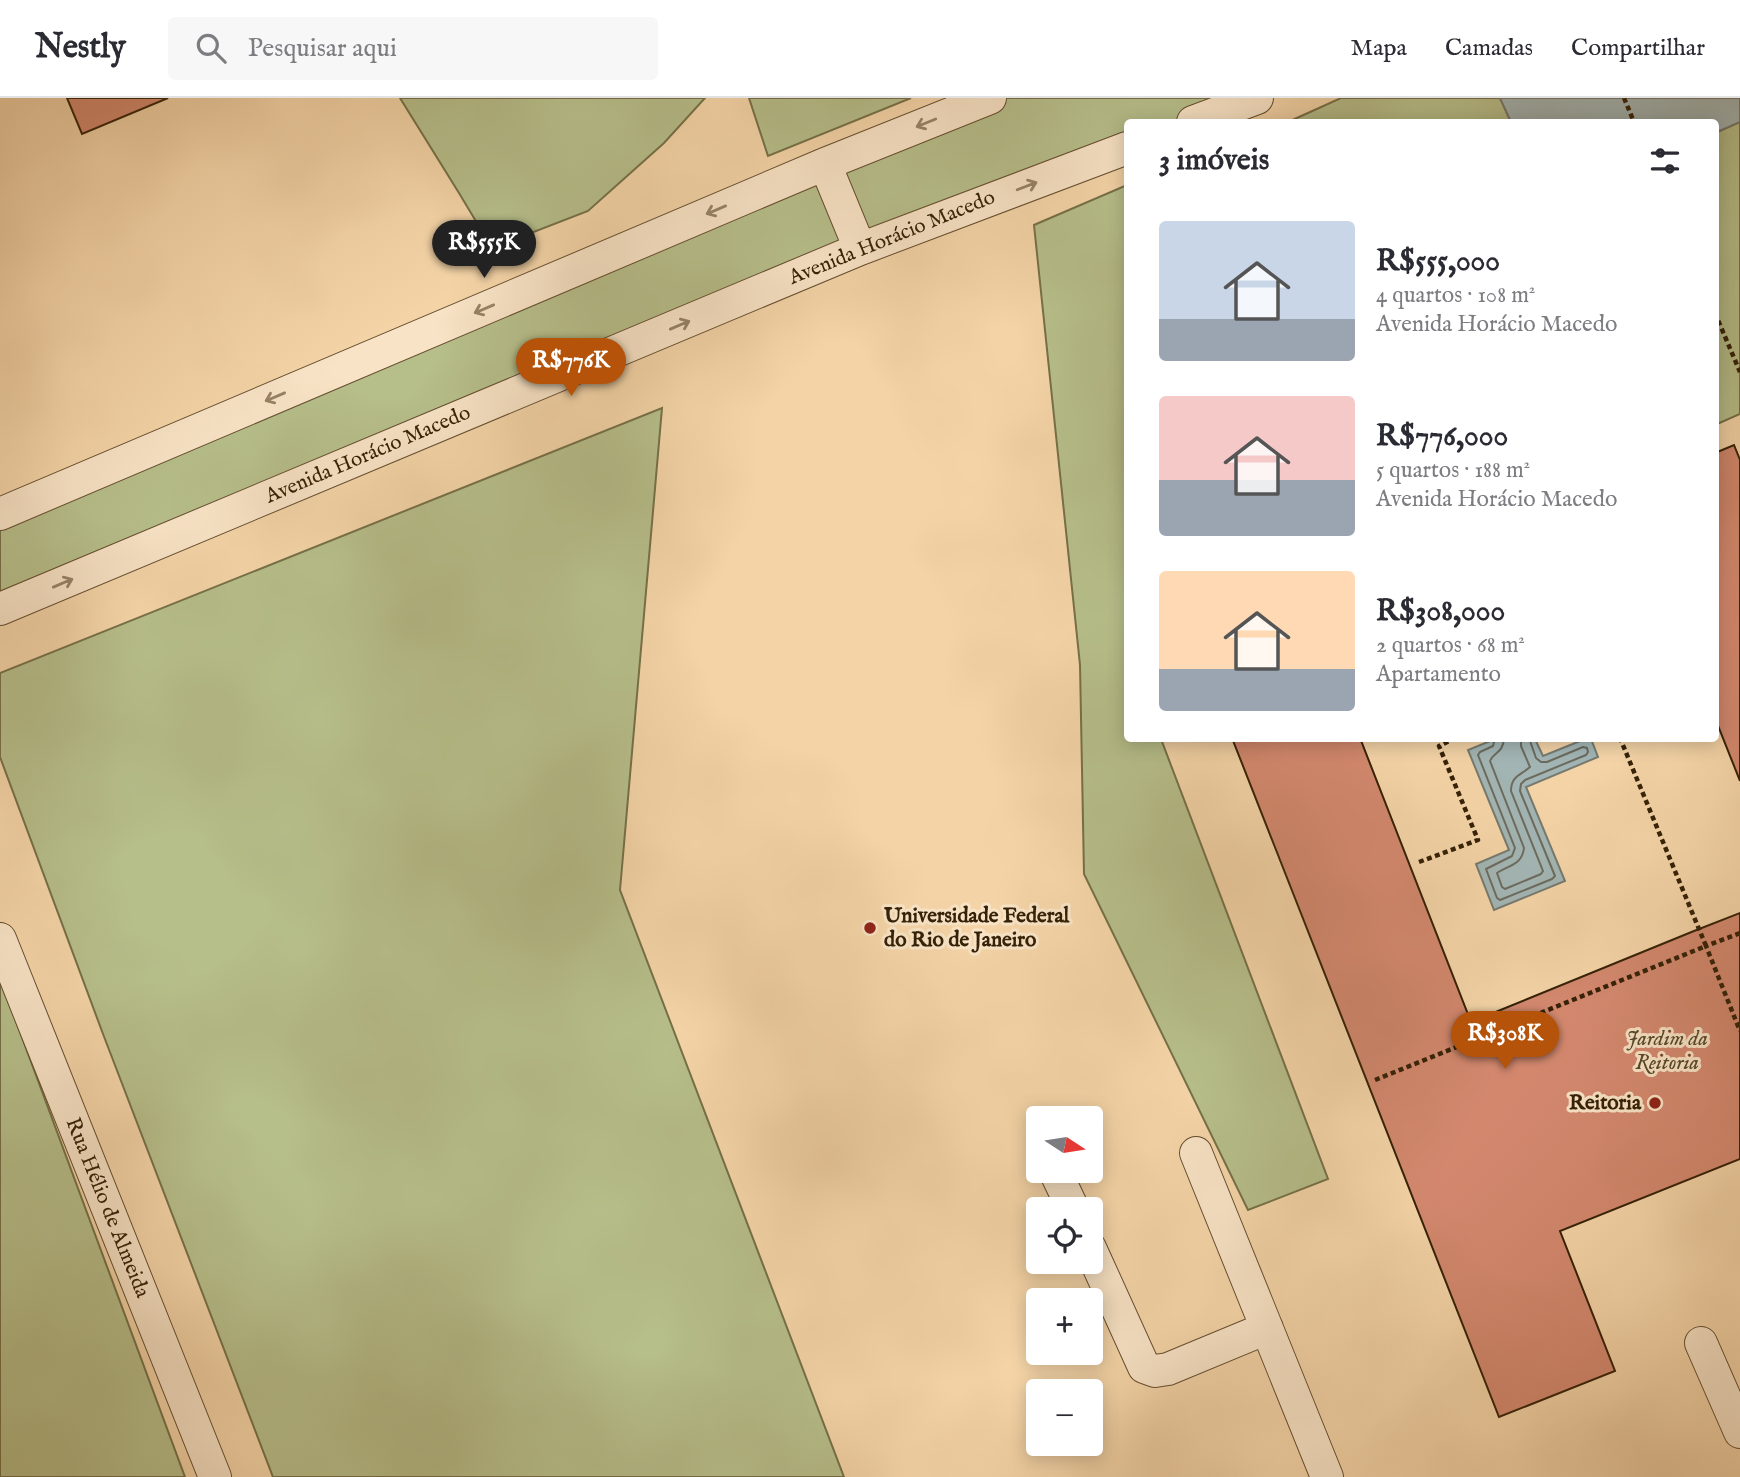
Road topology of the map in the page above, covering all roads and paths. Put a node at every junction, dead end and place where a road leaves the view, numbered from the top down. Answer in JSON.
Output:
{"nodes":[{"id":1,"x":990,"y":98,"type":"edge"},
{"id":2,"x":1257,"y":98,"type":"edge"},
{"id":3,"x":1624,"y":98,"type":"edge"},
{"id":4,"x":1226,"y":117,"type":"edge"},
{"id":5,"x":1633,"y":119,"type":"edge"},
{"id":6,"x":1124,"y":149,"type":"edge"},
{"id":7,"x":825,"y":164,"type":"junction"},
{"id":8,"x":860,"y":249,"type":"junction"},
{"id":9,"x":1719,"y":322,"type":"edge"},
{"id":10,"x":1740,"y":372,"type":"edge"},
{"id":11,"x":0,"y":514,"type":"edge"},
{"id":12,"x":0,"y":609,"type":"edge"},
{"id":13,"x":1446,"y":742,"type":"edge"},
{"id":14,"x":1622,"y":742,"type":"edge"},
{"id":15,"x":1419,"y":862,"type":"dead end"},
{"id":16,"x":1740,"y":933,"type":"edge"},
{"id":17,"x":0,"y":939,"type":"edge"},
{"id":18,"x":1706,"y":946,"type":"junction"},
{"id":19,"x":1740,"y":1031,"type":"edge"},
{"id":20,"x":1375,"y":1080,"type":"dead end"},
{"id":21,"x":1196,"y":1153,"type":"dead end"},
{"id":22,"x":1102,"y":1274,"type":"edge"},
{"id":23,"x":1267,"y":1328,"type":"junction"},
{"id":24,"x":1700,"y":1343,"type":"dead end"},
{"id":25,"x":1740,"y":1432,"type":"edge"},
{"id":26,"x":215,"y":1477,"type":"edge"},
{"id":27,"x":1327,"y":1477,"type":"edge"}],
"edges":[{"from":1,"to":7,"type":"street","one_way":true},
{"from":2,"to":4,"type":"street"},
{"from":3,"to":5,"type":"path"},
{"from":8,"to":6,"type":"street","name":"Avenida Horácio Macedo","one_way":true},
{"from":7,"to":8,"type":"street"},
{"from":7,"to":11,"type":"street","one_way":true},
{"from":12,"to":8,"type":"street","name":"Avenida Horácio Macedo","one_way":true},
{"from":9,"to":10,"type":"path"},
{"from":13,"to":15,"type":"path"},
{"from":14,"to":18,"type":"path"},
{"from":16,"to":18,"type":"path"},
{"from":17,"to":26,"type":"street","name":"Rua Hélio de Almeida"},
{"from":18,"to":19,"type":"path"},
{"from":18,"to":20,"type":"path"},
{"from":21,"to":23,"type":"street"},
{"from":22,"to":23,"type":"street"},
{"from":23,"to":27,"type":"street"},
{"from":24,"to":25,"type":"street"}]}
